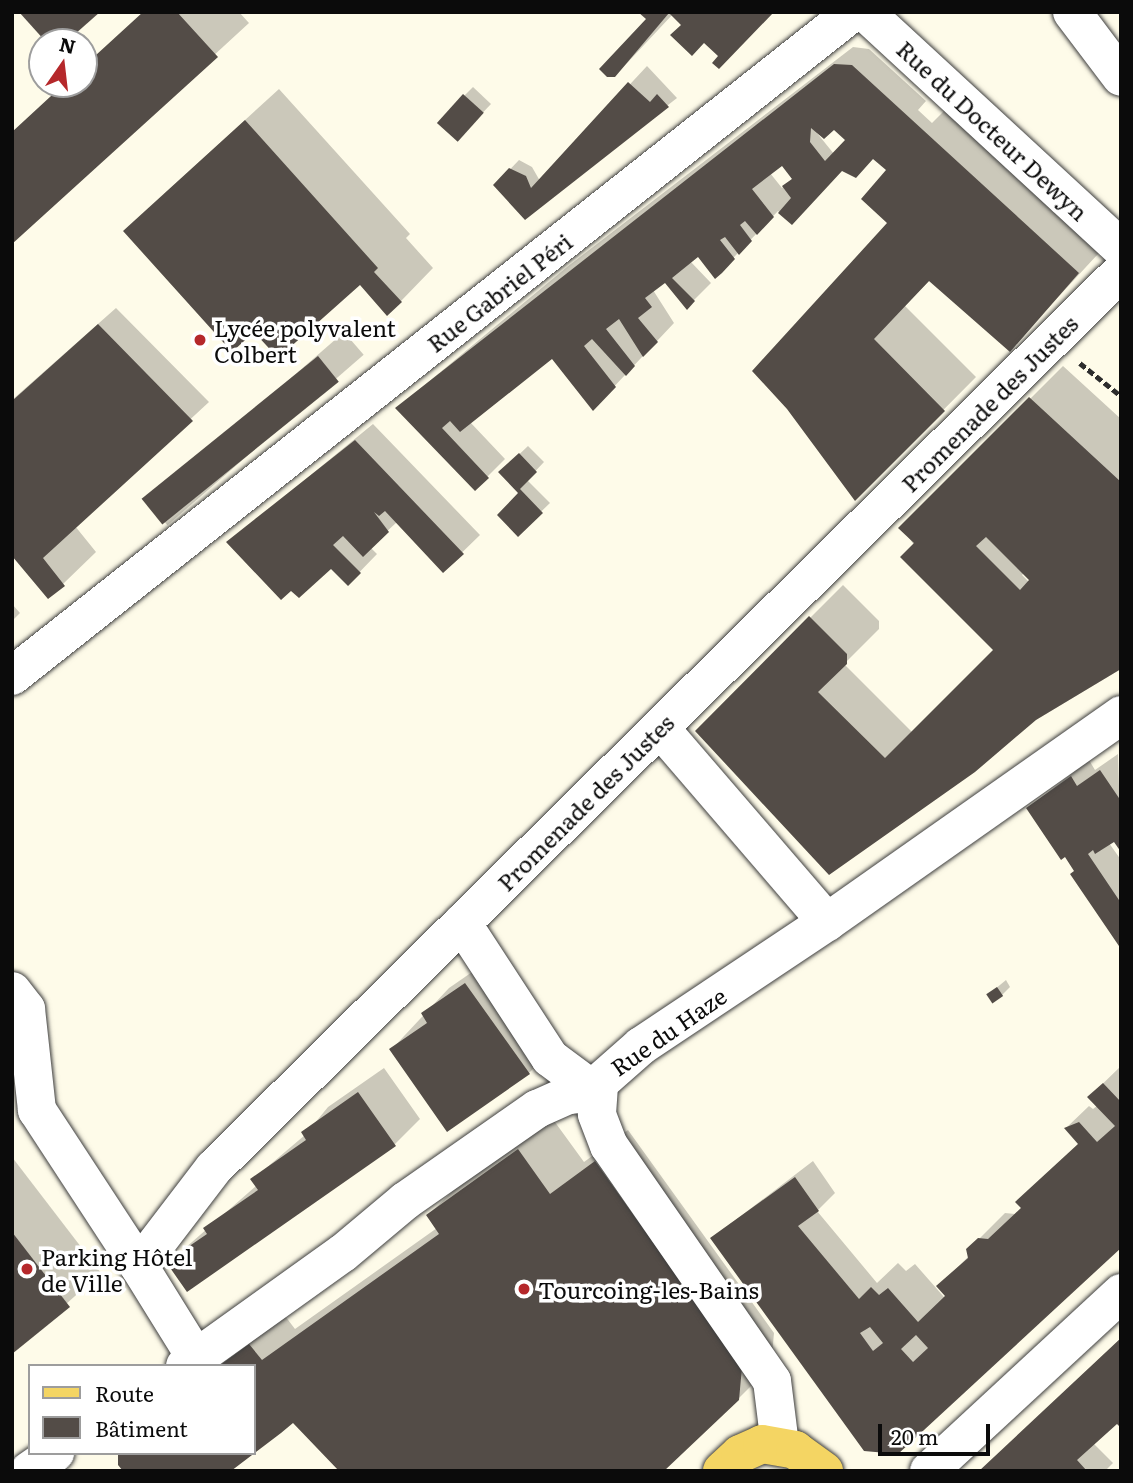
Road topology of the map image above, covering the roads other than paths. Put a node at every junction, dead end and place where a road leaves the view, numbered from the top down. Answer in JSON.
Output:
{"nodes":[{"id":1,"x":853,"y":12,"type":"edge"},
{"id":2,"x":865,"y":12,"type":"edge"},
{"id":3,"x":1072,"y":12,"type":"edge"},
{"id":4,"x":1121,"y":77,"type":"edge"},
{"id":5,"x":1121,"y":248,"type":"edge"},
{"id":6,"x":1121,"y":272,"type":"edge"},
{"id":7,"x":12,"y":676,"type":"edge"},
{"id":8,"x":1121,"y":715,"type":"edge"},
{"id":9,"x":660,"y":728,"type":"junction"},
{"id":10,"x":827,"y":922,"type":"junction"},
{"id":11,"x":462,"y":923,"type":"junction"},
{"id":12,"x":12,"y":991,"type":"edge"},
{"id":13,"x":596,"y":1091,"type":"junction"},
{"id":14,"x":139,"y":1266,"type":"junction"},
{"id":15,"x":1121,"y":1293,"type":"edge"},
{"id":16,"x":190,"y":1362,"type":"edge"},
{"id":17,"x":779,"y":1445,"type":"junction"},
{"id":18,"x":52,"y":1455,"type":"edge"},
{"id":19,"x":29,"y":1471,"type":"edge"},
{"id":20,"x":722,"y":1471,"type":"edge"},
{"id":21,"x":824,"y":1471,"type":"edge"},
{"id":22,"x":929,"y":1471,"type":"edge"}],
"edges":[{"from":1,"to":7,"type":"street","name":"Rue Gabriel Péri"},
{"from":2,"to":5,"type":"street","name":"Rue du Docteur Dewyn"},
{"from":3,"to":4,"type":"street"},
{"from":6,"to":9,"type":"street","name":"Promenade des Justes"},
{"from":8,"to":10,"type":"street","name":"Rue du Haze"},
{"from":9,"to":10,"type":"street"},
{"from":9,"to":11,"type":"street","name":"Promenade des Justes"},
{"from":10,"to":13,"type":"street","name":"Rue du Haze"},
{"from":11,"to":13,"type":"street"},
{"from":11,"to":14,"type":"street","name":"Promenade des Justes"},
{"from":12,"to":14,"type":"street"},
{"from":13,"to":16,"type":"street","name":"Rue du Haze"},
{"from":13,"to":17,"type":"street"},
{"from":14,"to":16,"type":"street"},
{"from":15,"to":22,"type":"street"},
{"from":17,"to":20,"type":"main road"},
{"from":17,"to":21,"type":"main road"},
{"from":18,"to":19,"type":"street"}]}
